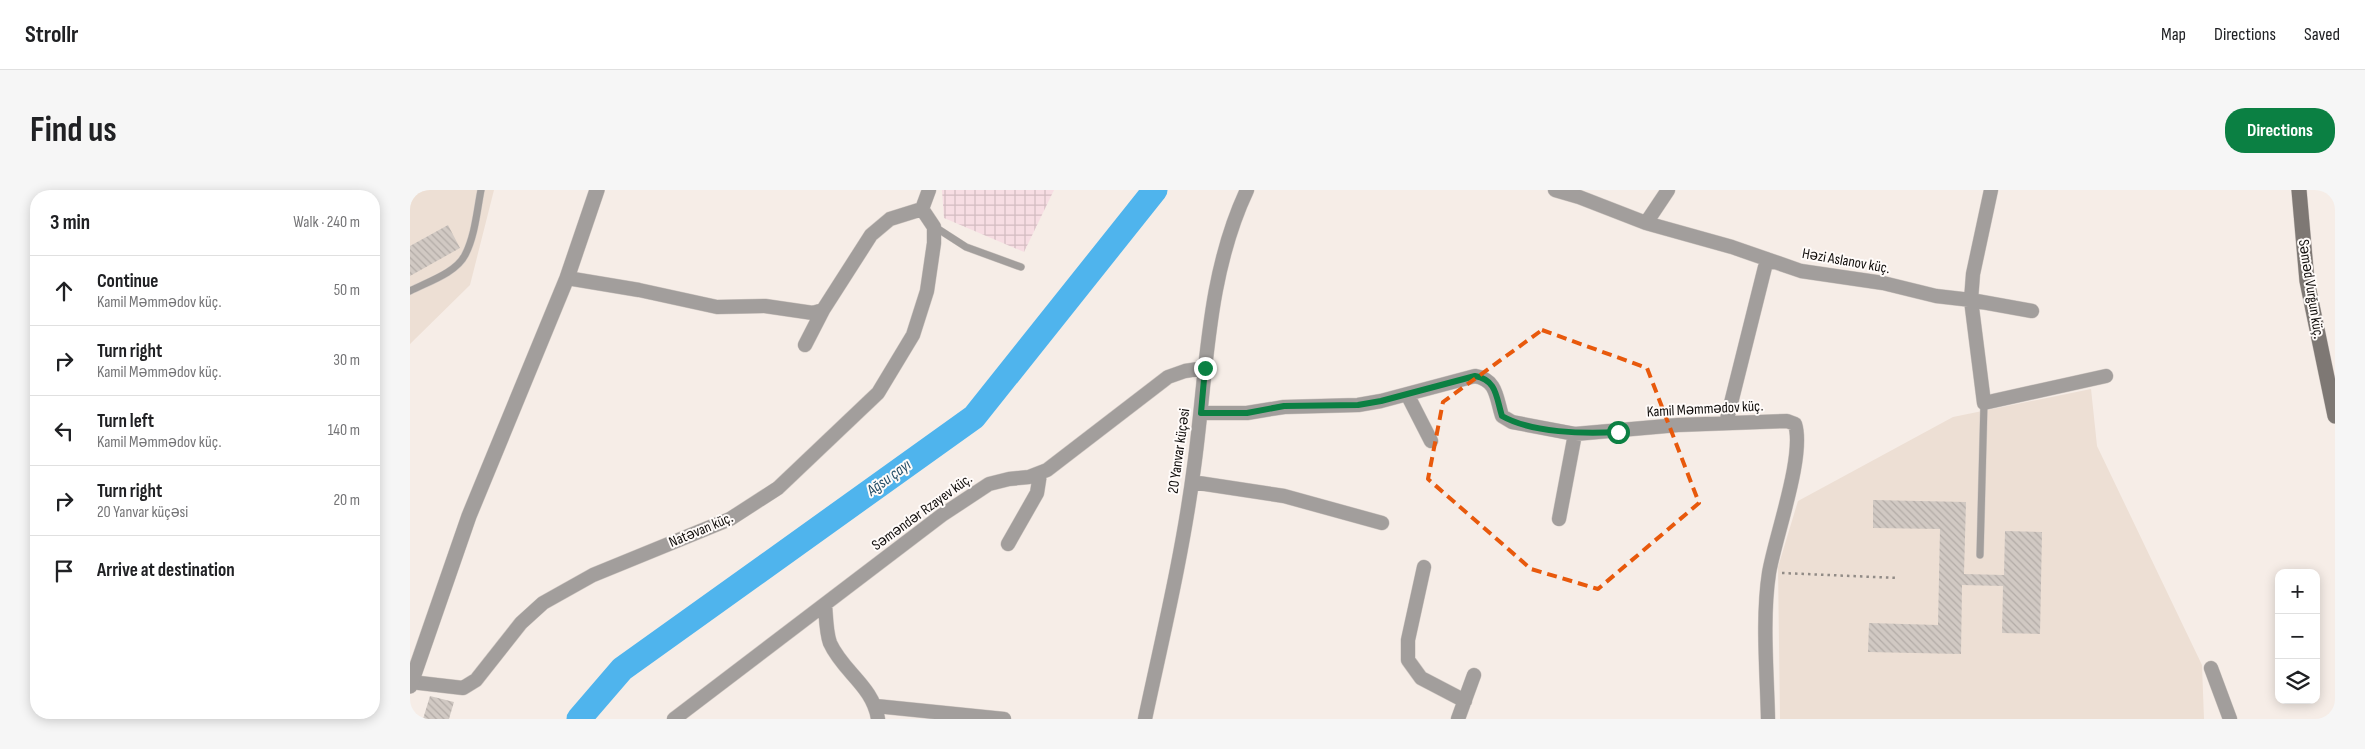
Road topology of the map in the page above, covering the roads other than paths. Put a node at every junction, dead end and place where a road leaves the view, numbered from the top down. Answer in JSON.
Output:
{"nodes":[{"id":1,"x":481,"y":190,"type":"edge"},
{"id":2,"x":597,"y":190,"type":"edge"},
{"id":3,"x":929,"y":190,"type":"edge"},
{"id":4,"x":1247,"y":190,"type":"edge"},
{"id":5,"x":1555,"y":190,"type":"edge"},
{"id":6,"x":1668,"y":190,"type":"edge"},
{"id":7,"x":1991,"y":190,"type":"edge"},
{"id":8,"x":2299,"y":190,"type":"edge"},
{"id":9,"x":922,"y":209,"type":"junction"},
{"id":10,"x":1646,"y":223,"type":"junction"},
{"id":11,"x":934,"y":227,"type":"junction"},
{"id":12,"x":1767,"y":259,"type":"junction"},
{"id":13,"x":1021,"y":266,"type":"dead end"},
{"id":14,"x":567,"y":278,"type":"junction"},
{"id":15,"x":410,"y":291,"type":"edge"},
{"id":16,"x":1971,"y":300,"type":"junction"},
{"id":17,"x":823,"y":310,"type":"junction"},
{"id":18,"x":2032,"y":311,"type":"dead end"},
{"id":19,"x":805,"y":345,"type":"dead end"},
{"id":20,"x":2329,"y":367,"type":"edge"},
{"id":21,"x":1205,"y":368,"type":"junction"},
{"id":22,"x":2106,"y":376,"type":"dead end"},
{"id":23,"x":1407,"y":394,"type":"junction"},
{"id":24,"x":1984,"y":403,"type":"junction"},
{"id":25,"x":1201,"y":413,"type":"junction"},
{"id":26,"x":2335,"y":416,"type":"edge"},
{"id":27,"x":1726,"y":423,"type":"junction"},
{"id":28,"x":1575,"y":434,"type":"junction"},
{"id":29,"x":1431,"y":441,"type":"dead end"},
{"id":30,"x":1040,"y":474,"type":"junction"},
{"id":31,"x":1192,"y":482,"type":"junction"},
{"id":32,"x":1560,"y":519,"type":"dead end"},
{"id":33,"x":1382,"y":523,"type":"dead end"},
{"id":34,"x":1008,"y":544,"type":"dead end"},
{"id":35,"x":1980,"y":555,"type":"dead end"},
{"id":36,"x":1424,"y":567,"type":"dead end"},
{"id":37,"x":825,"y":604,"type":"junction"},
{"id":38,"x":2211,"y":668,"type":"dead end"},
{"id":39,"x":1474,"y":675,"type":"dead end"},
{"id":40,"x":411,"y":684,"type":"edge"},
{"id":41,"x":1465,"y":701,"type":"junction"},
{"id":42,"x":877,"y":712,"type":"edge"},
{"id":43,"x":674,"y":719,"type":"edge"},
{"id":44,"x":1004,"y":719,"type":"edge"},
{"id":45,"x":1145,"y":719,"type":"edge"},
{"id":46,"x":1458,"y":719,"type":"edge"},
{"id":47,"x":1768,"y":719,"type":"edge"},
{"id":48,"x":2230,"y":719,"type":"edge"}],
"edges":[{"from":1,"to":15,"type":"lane"},
{"from":2,"to":14,"type":"street","name":"Natəvan küç."},
{"from":3,"to":9,"type":"street"},
{"from":4,"to":21,"type":"street","name":"20 Yanvar küçəsi"},
{"from":5,"to":10,"type":"street","name":"Həzi Aslanov küç."},
{"from":6,"to":10,"type":"street"},
{"from":7,"to":16,"type":"street"},
{"from":8,"to":20,"type":"main road","name":"Səməd Vurğun küç."},
{"from":9,"to":11,"type":"street"},
{"from":9,"to":17,"type":"street"},
{"from":10,"to":12,"type":"street","name":"Həzi Aslanov küç."},
{"from":11,"to":13,"type":"lane"},
{"from":11,"to":40,"type":"street","name":"Natəvan küç."},
{"from":12,"to":16,"type":"street","name":"Həzi Aslanov küç."},
{"from":12,"to":27,"type":"street"},
{"from":14,"to":17,"type":"street"},
{"from":14,"to":40,"type":"street","name":"Natəvan küç."},
{"from":16,"to":18,"type":"street","name":"Həzi Aslanov küç."},
{"from":16,"to":24,"type":"street"},
{"from":17,"to":19,"type":"street"},
{"from":20,"to":26,"type":"main road","name":"Səməd Vurğun küç."},
{"from":21,"to":25,"type":"street","name":"20 Yanvar küçəsi"},
{"from":21,"to":30,"type":"street","name":"Səməndər Rzayev küç."},
{"from":22,"to":24,"type":"street"},
{"from":23,"to":25,"type":"street","name":"Kamil Məmmədov küç."},
{"from":23,"to":28,"type":"street","name":"Kamil Məmmədov küç."},
{"from":23,"to":29,"type":"street"},
{"from":24,"to":35,"type":"lane"},
{"from":25,"to":31,"type":"street","name":"20 Yanvar küçəsi"},
{"from":27,"to":28,"type":"street","name":"Kamil Məmmədov küç."},
{"from":27,"to":47,"type":"street","name":"Kamil Məmmədov küç."},
{"from":28,"to":32,"type":"street"},
{"from":30,"to":34,"type":"street"},
{"from":30,"to":37,"type":"street","name":"Səməndər Rzayev küç."},
{"from":31,"to":33,"type":"street"},
{"from":31,"to":45,"type":"street","name":"20 Yanvar küçəsi"},
{"from":36,"to":41,"type":"street"},
{"from":37,"to":42,"type":"street"},
{"from":37,"to":43,"type":"street","name":"Səməndər Rzayev küç."},
{"from":38,"to":48,"type":"street"},
{"from":39,"to":41,"type":"street"},
{"from":41,"to":46,"type":"street"},
{"from":42,"to":44,"type":"street"}]}
